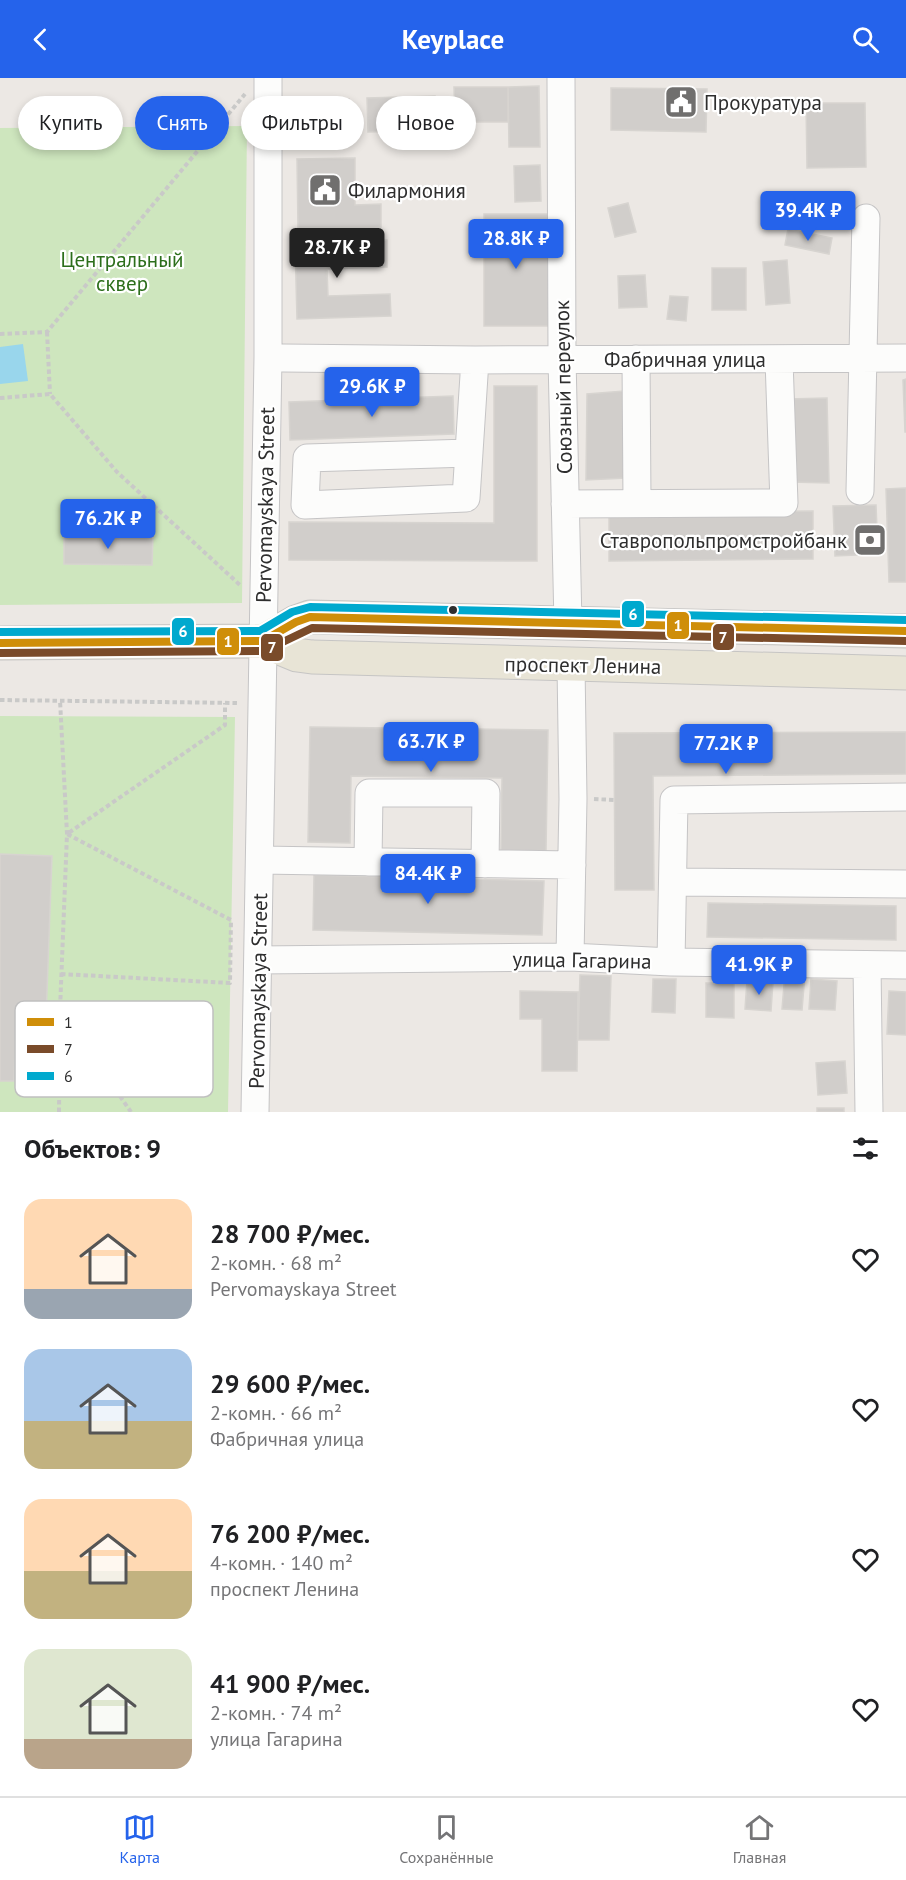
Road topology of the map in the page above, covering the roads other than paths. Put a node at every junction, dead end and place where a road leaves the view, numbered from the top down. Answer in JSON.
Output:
{"nodes":[{"id":1,"x":561,"y":78,"type":"edge"},
{"id":2,"x":259,"y":82,"type":"edge"},
{"id":3,"x":866,"y":218,"type":"dead end"},
{"id":4,"x":283,"y":358,"type":"dead end"},
{"id":5,"x":562,"y":358,"type":"junction"},
{"id":6,"x":863,"y":358,"type":"junction"},
{"id":7,"x":906,"y":358,"type":"edge"},
{"id":8,"x":636,"y":359,"type":"junction"},
{"id":9,"x":475,"y":360,"type":"junction"},
{"id":10,"x":780,"y":360,"type":"junction"},
{"id":11,"x":469,"y":453,"type":"junction"},
{"id":12,"x":860,"y":491,"type":"dead end"},
{"id":13,"x":637,"y":503,"type":"junction"},
{"id":14,"x":565,"y":504,"type":"junction"},
{"id":15,"x":568,"y":624,"type":"junction"},
{"id":16,"x":906,"y":631,"type":"edge"},
{"id":17,"x":262,"y":641,"type":"junction"},
{"id":18,"x":0,"y":644,"type":"edge"},
{"id":19,"x":571,"y":665,"type":"junction"},
{"id":20,"x":906,"y":673,"type":"edge"},
{"id":21,"x":906,"y":797,"type":"edge"},
{"id":22,"x":261,"y":860,"type":"junction"},
{"id":23,"x":368,"y":862,"type":"junction"},
{"id":24,"x":485,"y":864,"type":"junction"},
{"id":25,"x":572,"y":864,"type":"junction"},
{"id":26,"x":674,"y":882,"type":"junction"},
{"id":27,"x":906,"y":884,"type":"edge"},
{"id":28,"x":570,"y":957,"type":"junction"},
{"id":29,"x":258,"y":960,"type":"junction"},
{"id":30,"x":671,"y":962,"type":"junction"},
{"id":31,"x":867,"y":965,"type":"junction"},
{"id":32,"x":906,"y":965,"type":"edge"},
{"id":33,"x":255,"y":1112,"type":"edge"},
{"id":34,"x":869,"y":1112,"type":"edge"}],
"edges":[{"from":1,"to":5,"type":"street","name":"Союзный переулок"},
{"from":2,"to":17,"type":"street","name":"Pervomayskaya Street"},
{"from":3,"to":6,"type":"street"},
{"from":4,"to":9,"type":"street","name":"Фабричная улица"},
{"from":5,"to":8,"type":"street","name":"Фабричная улица"},
{"from":5,"to":9,"type":"street","name":"Фабричная улица"},
{"from":5,"to":14,"type":"street","name":"Союзный переулок"},
{"from":6,"to":7,"type":"street","name":"Фабричная улица"},
{"from":6,"to":10,"type":"street","name":"Фабричная улица"},
{"from":6,"to":12,"type":"street"},
{"from":8,"to":10,"type":"street","name":"Фабричная улица"},
{"from":8,"to":13,"type":"street"},
{"from":9,"to":11,"type":"street"},
{"from":10,"to":13,"type":"street"},
{"from":11,"to":11,"type":"street"},
{"from":13,"to":14,"type":"street"},
{"from":14,"to":15,"type":"street","name":"Союзный переулок"},
{"from":15,"to":16,"type":"main road","name":"проспект Ленина"},
{"from":15,"to":17,"type":"main road","name":"проспект Ленина"},
{"from":17,"to":18,"type":"main road","name":"проспект Ленина"},
{"from":17,"to":19,"type":"main road","name":"проспект Ленина"},
{"from":17,"to":22,"type":"street","name":"Pervomayskaya Street"},
{"from":19,"to":20,"type":"main road","name":"проспект Ленина"},
{"from":19,"to":25,"type":"street"},
{"from":21,"to":26,"type":"street"},
{"from":22,"to":23,"type":"street"},
{"from":22,"to":29,"type":"street","name":"Pervomayskaya Street"},
{"from":23,"to":24,"type":"street"},
{"from":23,"to":24,"type":"street"},
{"from":24,"to":25,"type":"street"},
{"from":25,"to":28,"type":"street"},
{"from":26,"to":27,"type":"street"},
{"from":26,"to":30,"type":"street"},
{"from":28,"to":29,"type":"street","name":"улица Гагарина"},
{"from":28,"to":30,"type":"street","name":"улица Гагарина"},
{"from":29,"to":33,"type":"street","name":"Pervomayskaya Street"},
{"from":30,"to":31,"type":"street","name":"улица Гагарина"},
{"from":31,"to":32,"type":"street","name":"улица Гагарина"},
{"from":31,"to":34,"type":"street"}]}
